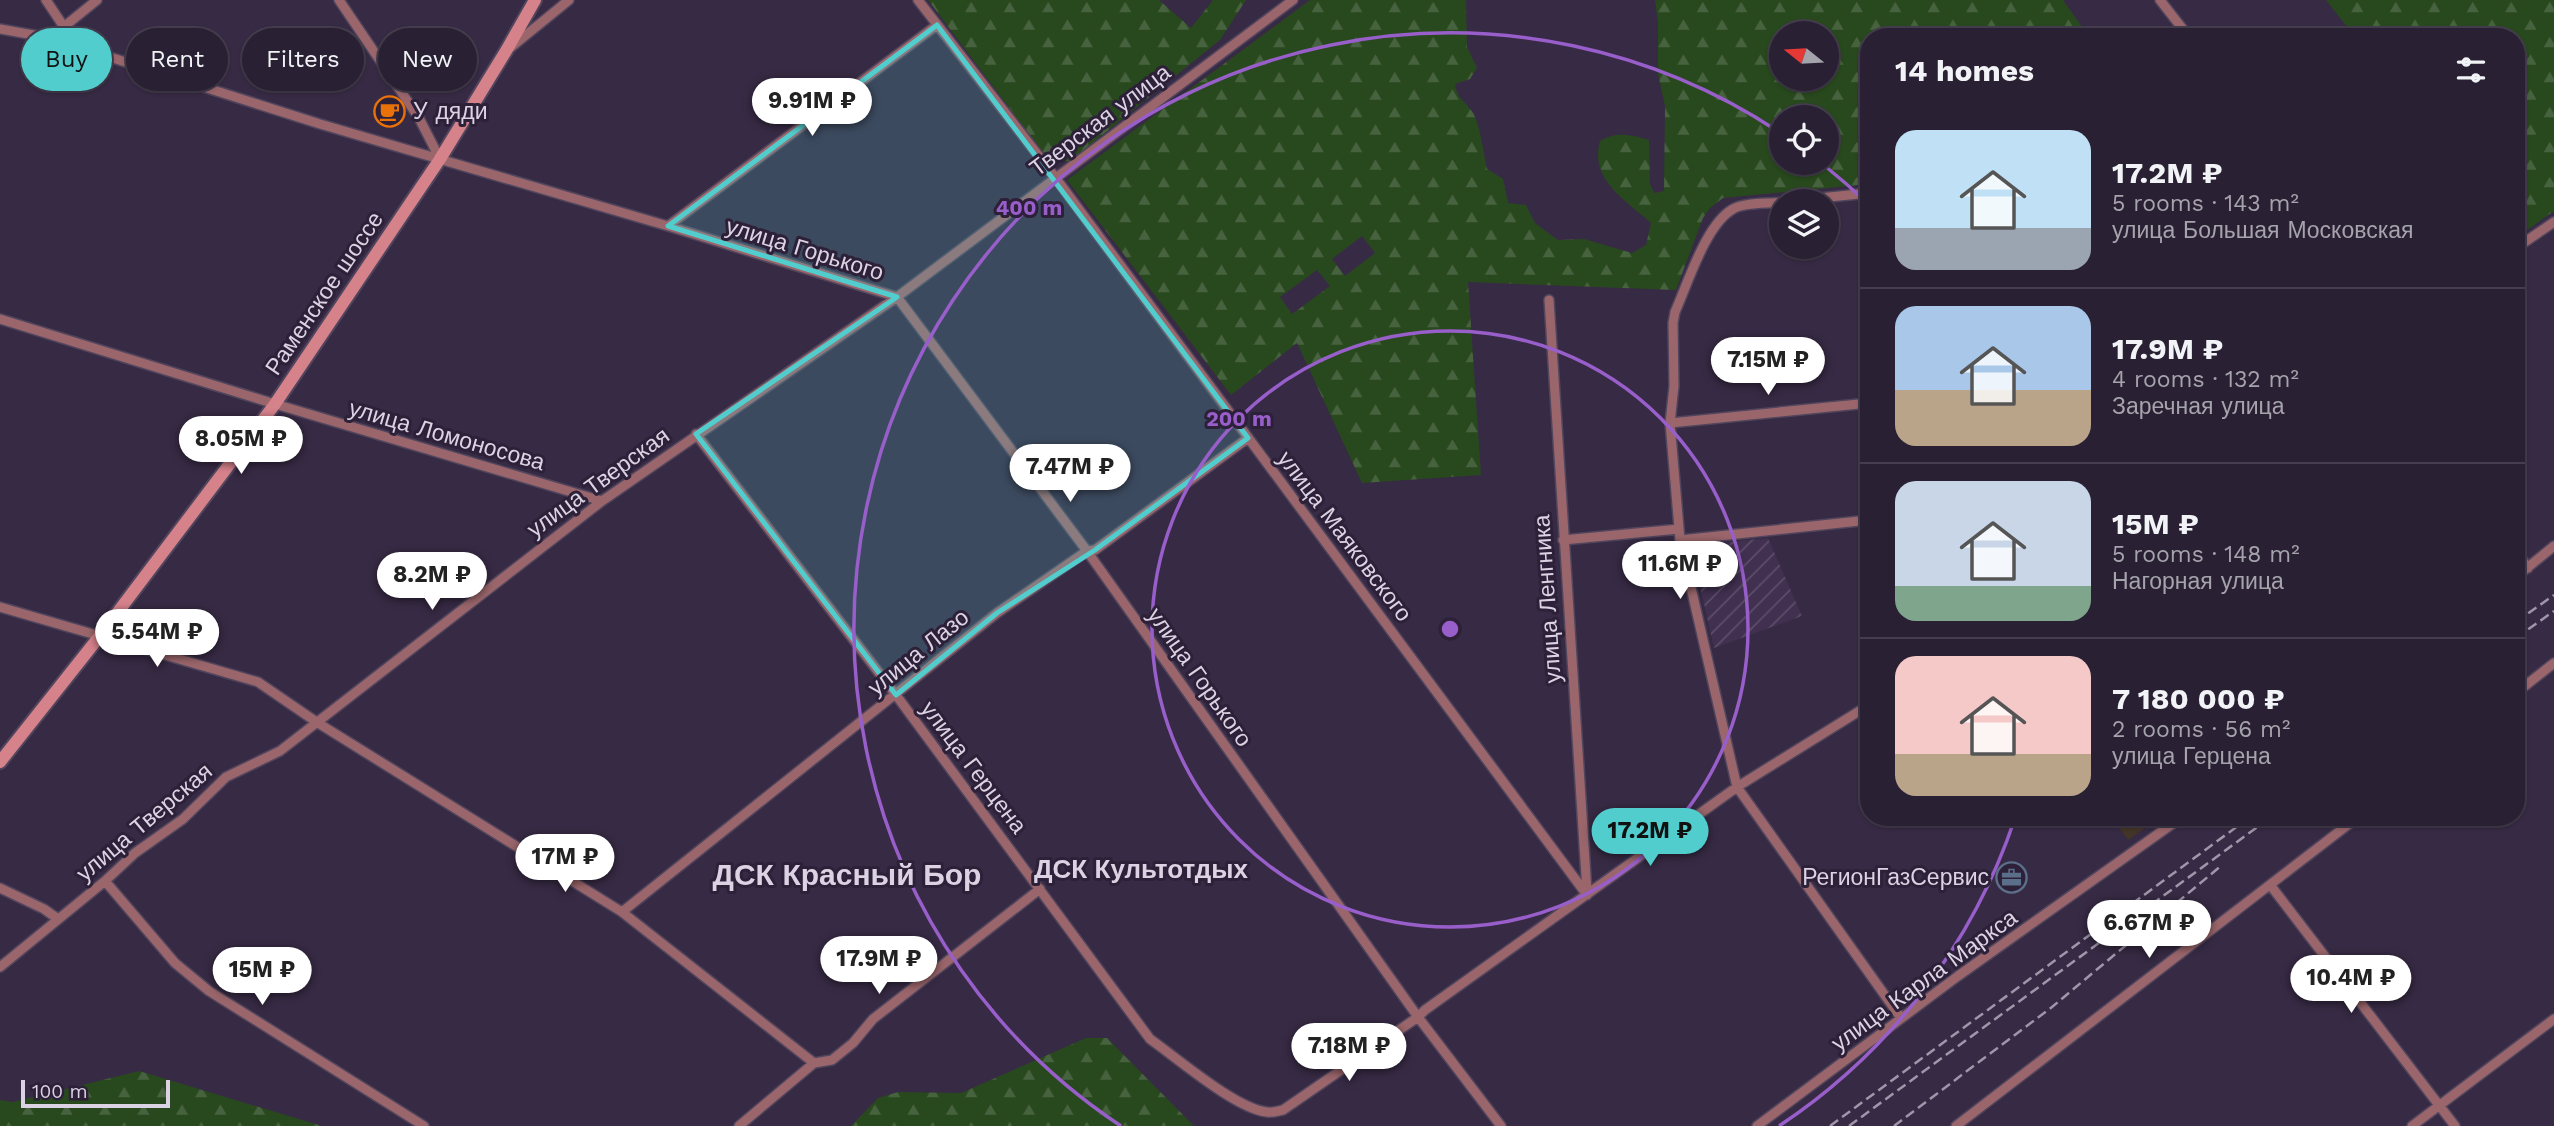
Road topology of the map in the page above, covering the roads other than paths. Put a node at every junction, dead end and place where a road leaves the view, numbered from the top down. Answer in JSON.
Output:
{"nodes":[{"id":1,"x":46,"y":0,"type":"edge"},
{"id":2,"x":97,"y":0,"type":"edge"},
{"id":3,"x":339,"y":0,"type":"edge"},
{"id":4,"x":534,"y":0,"type":"edge"},
{"id":5,"x":569,"y":0,"type":"edge"},
{"id":6,"x":918,"y":0,"type":"edge"},
{"id":7,"x":1293,"y":0,"type":"edge"},
{"id":8,"x":2160,"y":0,"type":"edge"},
{"id":9,"x":937,"y":25,"type":"junction"},
{"id":10,"x":64,"y":27,"type":"joint"},
{"id":11,"x":2182,"y":28,"type":"edge"},
{"id":12,"x":0,"y":29,"type":"edge"},
{"id":13,"x":21,"y":33,"type":"edge"},
{"id":14,"x":506,"y":51,"type":"junction"},
{"id":15,"x":112,"y":59,"type":"edge"},
{"id":16,"x":440,"y":159,"type":"junction"},
{"id":17,"x":1055,"y":177,"type":"junction"},
{"id":18,"x":1860,"y":194,"type":"edge"},
{"id":19,"x":1839,"y":196,"type":"edge"},
{"id":20,"x":1769,"y":203,"type":"edge"},
{"id":21,"x":2554,"y":222,"type":"edge"},
{"id":22,"x":668,"y":226,"type":"junction"},
{"id":23,"x":2525,"y":242,"type":"edge"},
{"id":24,"x":897,"y":298,"type":"junction"},
{"id":25,"x":1549,"y":300,"type":"dead end"},
{"id":26,"x":0,"y":319,"type":"edge"},
{"id":27,"x":275,"y":404,"type":"junction"},
{"id":28,"x":1860,"y":404,"type":"edge"},
{"id":29,"x":1670,"y":423,"type":"junction"},
{"id":30,"x":696,"y":434,"type":"junction"},
{"id":31,"x":1248,"y":438,"type":"junction"},
{"id":32,"x":602,"y":501,"type":"junction"},
{"id":33,"x":1860,"y":521,"type":"edge"},
{"id":34,"x":1679,"y":529,"type":"junction"},
{"id":35,"x":1563,"y":540,"type":"junction"},
{"id":36,"x":1680,"y":540,"type":"junction"},
{"id":37,"x":2554,"y":546,"type":"edge"},
{"id":38,"x":1087,"y":551,"type":"junction"},
{"id":39,"x":2525,"y":564,"type":"edge"},
{"id":40,"x":2528,"y":568,"type":"junction"},
{"id":41,"x":2525,"y":570,"type":"edge"},
{"id":42,"x":0,"y":607,"type":"edge"},
{"id":43,"x":99,"y":637,"type":"junction"},
{"id":44,"x":2554,"y":663,"type":"edge"},
{"id":45,"x":2525,"y":686,"type":"edge"},
{"id":46,"x":896,"y":695,"type":"junction"},
{"id":47,"x":1860,"y":711,"type":"edge"},
{"id":48,"x":318,"y":723,"type":"junction"},
{"id":49,"x":0,"y":762,"type":"edge"},
{"id":50,"x":1737,"y":788,"type":"junction"},
{"id":51,"x":2169,"y":826,"type":"edge"},
{"id":52,"x":2347,"y":826,"type":"edge"},
{"id":53,"x":105,"y":881,"type":"junction"},
{"id":54,"x":2271,"y":886,"type":"junction"},
{"id":55,"x":0,"y":888,"type":"edge"},
{"id":56,"x":1040,"y":888,"type":"junction"},
{"id":57,"x":1587,"y":895,"type":"junction"},
{"id":58,"x":622,"y":912,"type":"junction"},
{"id":59,"x":58,"y":919,"type":"junction"},
{"id":60,"x":0,"y":967,"type":"edge"},
{"id":61,"x":1418,"y":1017,"type":"junction"},
{"id":62,"x":1902,"y":1018,"type":"junction"},
{"id":63,"x":2554,"y":1018,"type":"edge"},
{"id":64,"x":814,"y":1063,"type":"junction"},
{"id":65,"x":2439,"y":1106,"type":"junction"},
{"id":66,"x":424,"y":1126,"type":"edge"},
{"id":67,"x":739,"y":1126,"type":"edge"},
{"id":68,"x":1501,"y":1126,"type":"edge"},
{"id":69,"x":1758,"y":1126,"type":"edge"},
{"id":70,"x":1956,"y":1126,"type":"edge"},
{"id":71,"x":2412,"y":1126,"type":"edge"},
{"id":72,"x":2455,"y":1126,"type":"edge"}],
"edges":[{"from":1,"to":10,"type":"street"},
{"from":2,"to":10,"type":"street"},
{"from":3,"to":16,"type":"street"},
{"from":4,"to":14,"type":"main road","name":"Раменское шоссе"},
{"from":5,"to":14,"type":"street"},
{"from":6,"to":9,"type":"street","name":"улица Маяковского"},
{"from":7,"to":17,"type":"street","name":"Тверская улица"},
{"from":8,"to":11,"type":"street"},
{"from":9,"to":17,"type":"street","name":"улица Маяковского"},
{"from":9,"to":22,"type":"street"},
{"from":12,"to":13,"type":"street","name":"улица Горького"},
{"from":14,"to":16,"type":"main road","name":"Раменское шоссе"},
{"from":15,"to":16,"type":"street","name":"улица Горького"},
{"from":16,"to":22,"type":"street","name":"улица Горького"},
{"from":16,"to":27,"type":"main road","name":"Раменское шоссе"},
{"from":17,"to":24,"type":"street","name":"Тверская улица"},
{"from":17,"to":31,"type":"street","name":"улица Маяковского"},
{"from":18,"to":19,"type":"street"},
{"from":20,"to":29,"type":"street"},
{"from":21,"to":23,"type":"street"},
{"from":22,"to":24,"type":"street","name":"улица Горького"},
{"from":24,"to":30,"type":"street","name":"улица Тверская"},
{"from":24,"to":38,"type":"street","name":"улица Горького"},
{"from":25,"to":35,"type":"street","name":"улица Ленгника"},
{"from":26,"to":27,"type":"street","name":"улица Ломоносова"},
{"from":27,"to":32,"type":"street","name":"улица Ломоносова"},
{"from":27,"to":43,"type":"main road","name":"Раменское шоссе"},
{"from":28,"to":29,"type":"street"},
{"from":29,"to":34,"type":"street"},
{"from":30,"to":32,"type":"street","name":"улица Тверская"},
{"from":30,"to":46,"type":"street","name":"улица Герцена"},
{"from":31,"to":38,"type":"street","name":"улица Лазо"},
{"from":31,"to":57,"type":"street","name":"улица Маяковского"},
{"from":32,"to":48,"type":"street","name":"улица Тверская"},
{"from":33,"to":36,"type":"street"},
{"from":34,"to":35,"type":"street"},
{"from":34,"to":36,"type":"street"},
{"from":35,"to":57,"type":"street","name":"улица Ленгника"},
{"from":36,"to":50,"type":"street"},
{"from":37,"to":40,"type":"street"},
{"from":38,"to":46,"type":"street","name":"улица Лазо"},
{"from":38,"to":61,"type":"street","name":"улица Горького"},
{"from":39,"to":40,"type":"street"},
{"from":40,"to":41,"type":"street"},
{"from":42,"to":43,"type":"street"},
{"from":43,"to":48,"type":"street"},
{"from":43,"to":49,"type":"main road","name":"Раменское шоссе"},
{"from":44,"to":45,"type":"street"},
{"from":46,"to":56,"type":"street","name":"улица Герцена"},
{"from":46,"to":58,"type":"street","name":"улица Лазо"},
{"from":47,"to":50,"type":"street","name":"улица Герцена"},
{"from":48,"to":53,"type":"street","name":"улица Тверская"},
{"from":48,"to":58,"type":"street"},
{"from":50,"to":57,"type":"street","name":"улица Герцена"},
{"from":50,"to":62,"type":"street"},
{"from":51,"to":62,"type":"street","name":"улица Карла Маркса"},
{"from":52,"to":54,"type":"street"},
{"from":53,"to":59,"type":"street","name":"улица Тверская"},
{"from":53,"to":66,"type":"street"},
{"from":54,"to":65,"type":"street"},
{"from":54,"to":70,"type":"street"},
{"from":55,"to":59,"type":"street"},
{"from":56,"to":61,"type":"street","name":"улица Герцена"},
{"from":56,"to":64,"type":"street"},
{"from":57,"to":61,"type":"street","name":"улица Герцена"},
{"from":58,"to":64,"type":"street"},
{"from":59,"to":60,"type":"street","name":"улица Тверская"},
{"from":61,"to":68,"type":"street","name":"улица Горького"},
{"from":62,"to":69,"type":"street","name":"улица Карла Маркса"},
{"from":63,"to":65,"type":"street"},
{"from":64,"to":67,"type":"street"},
{"from":65,"to":71,"type":"street"},
{"from":65,"to":72,"type":"street"}]}
